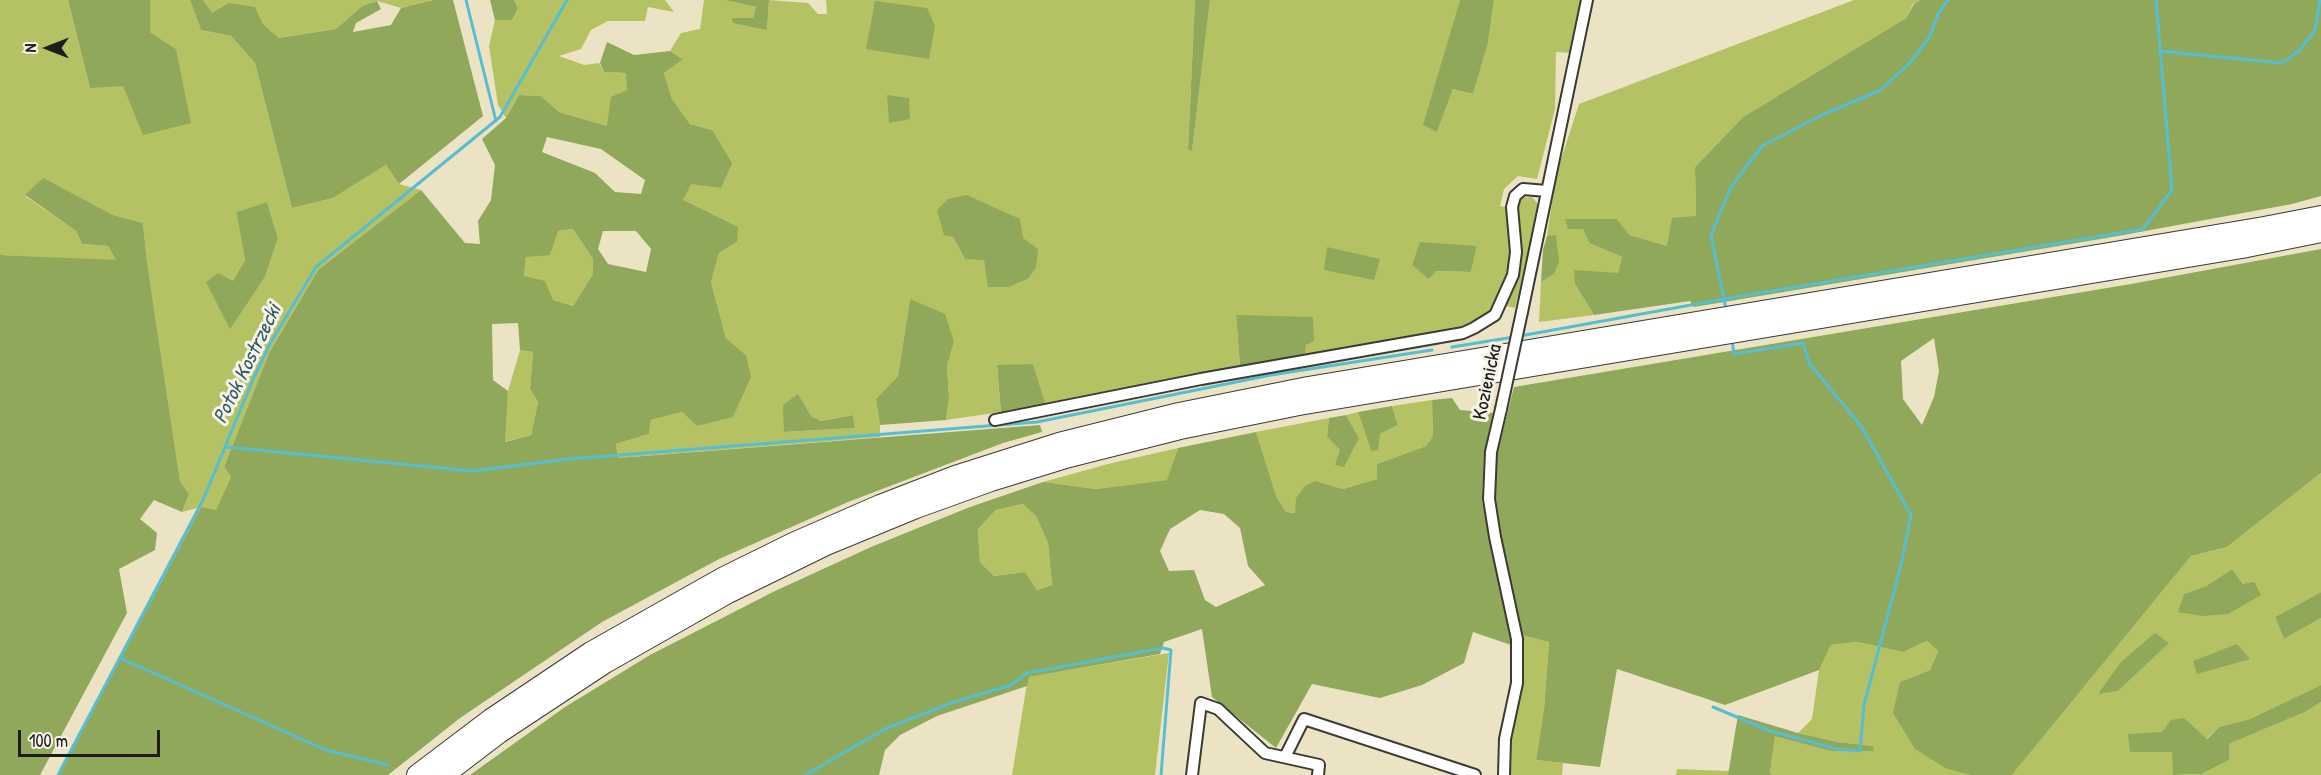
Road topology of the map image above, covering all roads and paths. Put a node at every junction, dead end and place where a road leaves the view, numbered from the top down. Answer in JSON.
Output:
{"nodes":[{"id":1,"x":1587,"y":0,"type":"edge"},
{"id":2,"x":1547,"y":191,"type":"junction"},
{"id":3,"x":2321,"y":216,"type":"edge"},
{"id":4,"x":2321,"y":232,"type":"edge"},
{"id":5,"x":995,"y":420,"type":"dead end"},
{"id":6,"x":1285,"y":757,"type":"junction"},
{"id":7,"x":417,"y":775,"type":"edge"},
{"id":8,"x":444,"y":775,"type":"edge"},
{"id":9,"x":1192,"y":775,"type":"edge"},
{"id":10,"x":1318,"y":775,"type":"edge"},
{"id":11,"x":1475,"y":775,"type":"edge"},
{"id":12,"x":1504,"y":775,"type":"edge"}],
"edges":[{"from":1,"to":2,"type":"street","name":"Kozienicka"},
{"from":2,"to":5,"type":"street"},
{"from":2,"to":12,"type":"street","name":"Kozienicka","bridge":true},
{"from":3,"to":7,"type":"highway"},
{"from":4,"to":8,"type":"highway"},
{"from":6,"to":9,"type":"street"},
{"from":6,"to":10,"type":"street"},
{"from":6,"to":11,"type":"street"}]}
